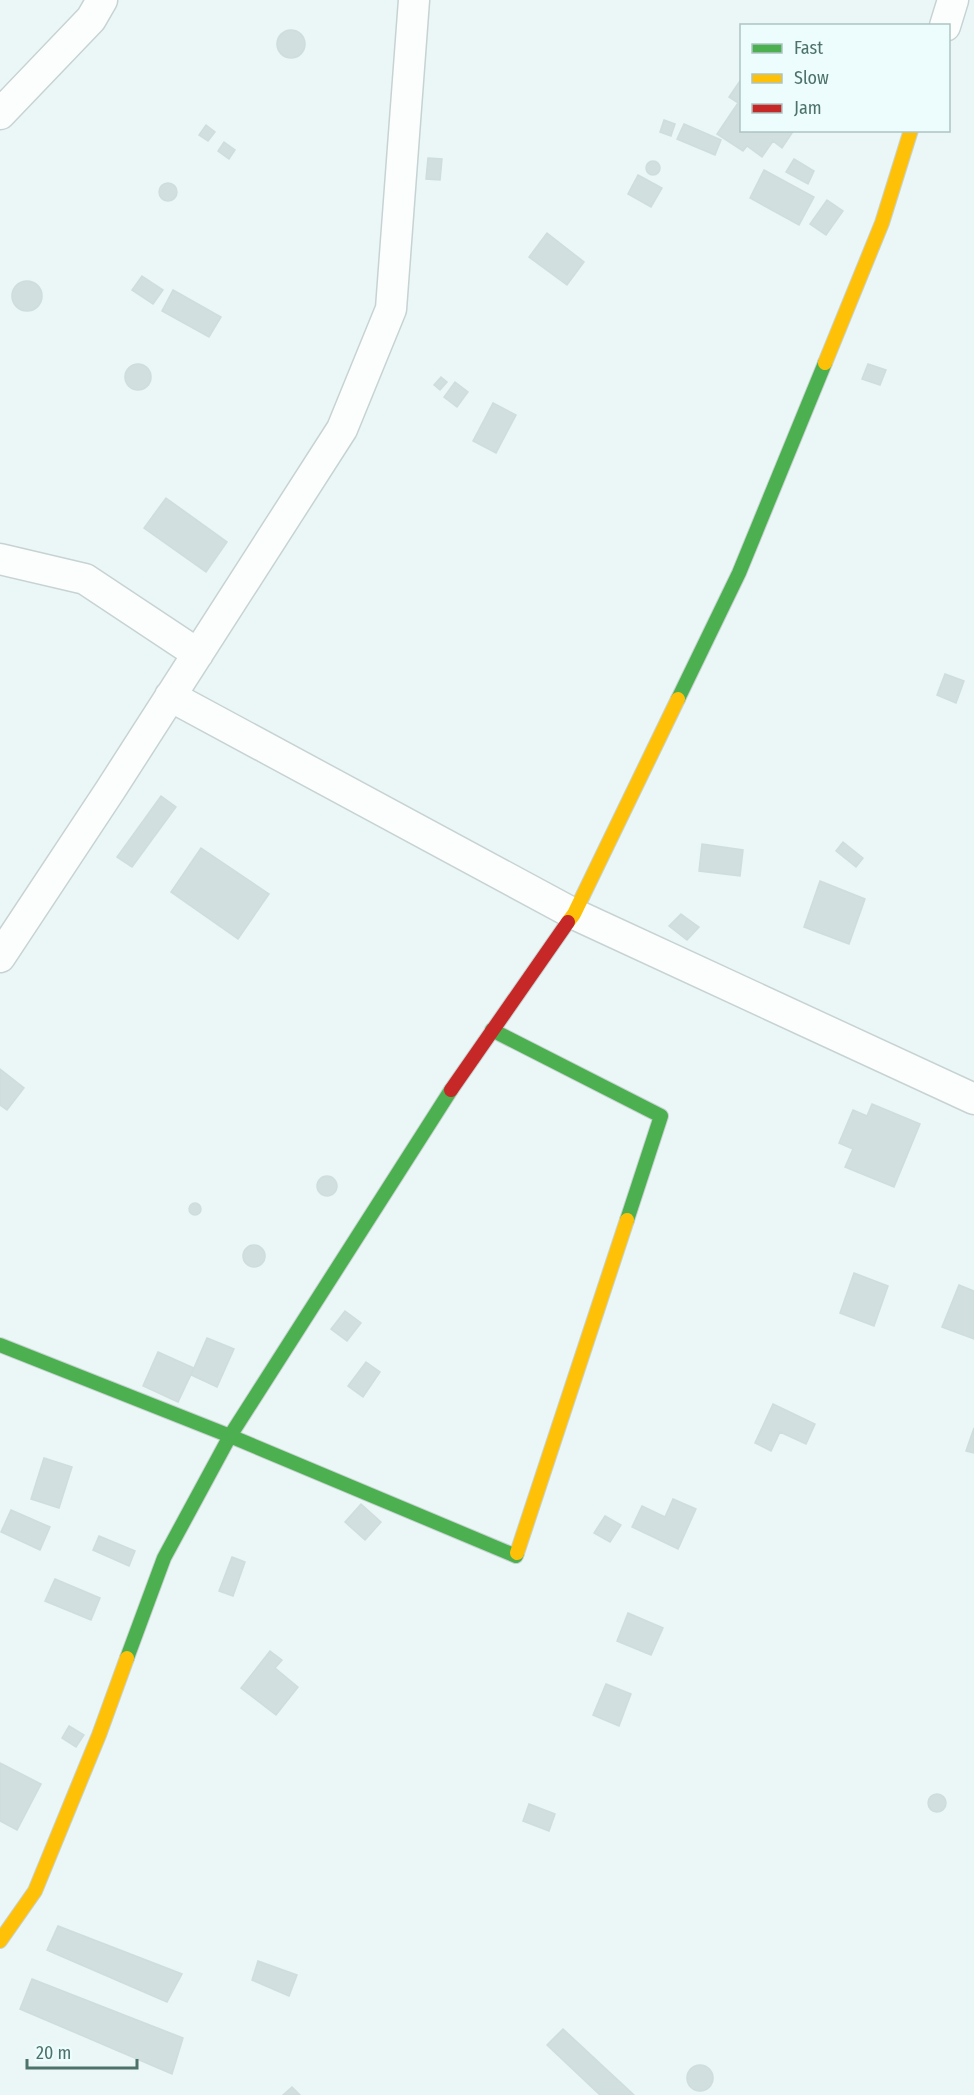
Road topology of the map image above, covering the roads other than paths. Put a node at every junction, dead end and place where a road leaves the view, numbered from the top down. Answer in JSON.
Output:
{"nodes":[{"id":1,"x":102,"y":0,"type":"edge"},
{"id":2,"x":414,"y":0,"type":"edge"},
{"id":3,"x":953,"y":0,"type":"edge"},
{"id":4,"x":946,"y":24,"type":"edge"},
{"id":5,"x":0,"y":114,"type":"edge"},
{"id":6,"x":910,"y":132,"type":"edge"},
{"id":7,"x":0,"y":559,"type":"edge"},
{"id":8,"x":198,"y":654,"type":"junction"},
{"id":9,"x":170,"y":696,"type":"junction"},
{"id":10,"x":574,"y":914,"type":"junction"},
{"id":11,"x":0,"y":957,"type":"edge"},
{"id":12,"x":492,"y":1030,"type":"junction"},
{"id":13,"x":974,"y":1099,"type":"edge"},
{"id":14,"x":0,"y":1346,"type":"edge"},
{"id":15,"x":230,"y":1436,"type":"junction"},
{"id":16,"x":0,"y":1941,"type":"edge"}],
"edges":[{"from":1,"to":5,"type":"street"},
{"from":2,"to":8,"type":"street"},
{"from":3,"to":4,"type":"street"},
{"from":6,"to":10,"type":"street"},
{"from":7,"to":8,"type":"street"},
{"from":8,"to":9,"type":"street"},
{"from":9,"to":10,"type":"street"},
{"from":9,"to":11,"type":"street"},
{"from":10,"to":12,"type":"street"},
{"from":10,"to":13,"type":"street"},
{"from":12,"to":15,"type":"street"},
{"from":12,"to":15,"type":"street"},
{"from":14,"to":15,"type":"street"},
{"from":15,"to":16,"type":"street"}]}
